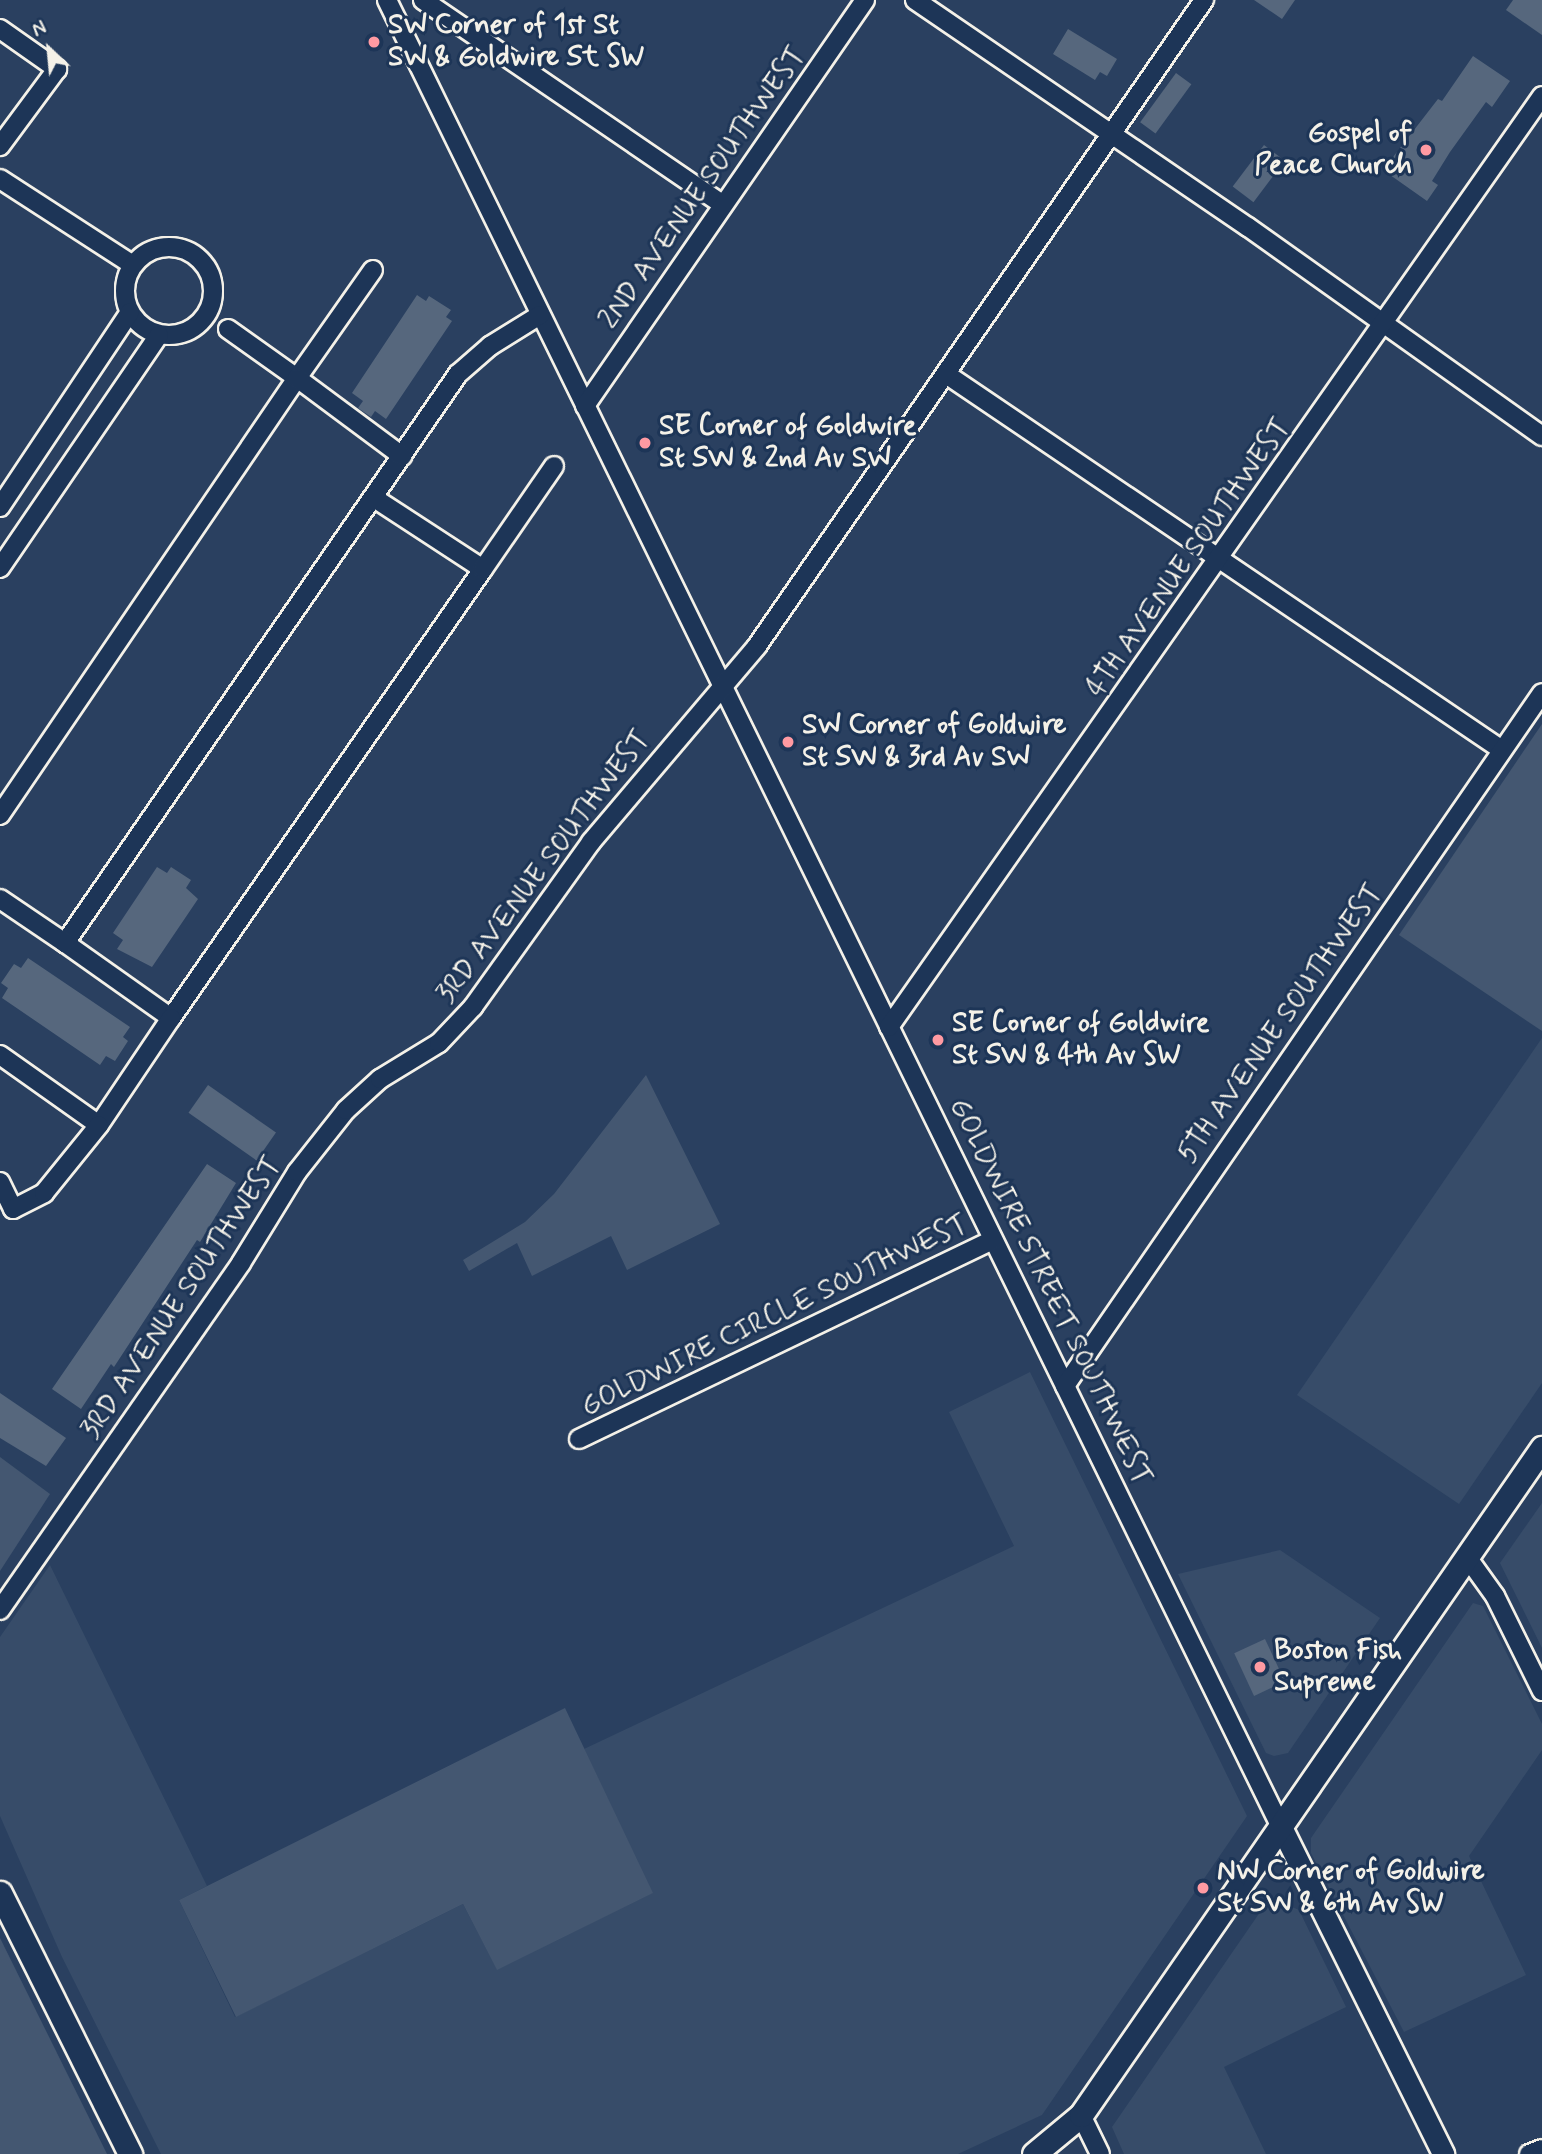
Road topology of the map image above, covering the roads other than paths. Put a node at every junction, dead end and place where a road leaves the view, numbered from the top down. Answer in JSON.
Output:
{"nodes":[{"id":1,"x":387,"y":0,"type":"edge"},
{"id":2,"x":423,"y":0,"type":"edge"},
{"id":3,"x":865,"y":0,"type":"edge"},
{"id":4,"x":915,"y":0,"type":"edge"},
{"id":5,"x":1204,"y":0,"type":"edge"},
{"id":6,"x":0,"y":29,"type":"edge"},
{"id":7,"x":1542,"y":96,"type":"edge"},
{"id":8,"x":1112,"y":135,"type":"junction"},
{"id":9,"x":0,"y":146,"type":"edge"},
{"id":10,"x":0,"y":179,"type":"edge"},
{"id":11,"x":723,"y":205,"type":"junction"},
{"id":12,"x":132,"y":265,"type":"junction"},
{"id":13,"x":373,"y":270,"type":"dead end"},
{"id":14,"x":211,"y":302,"type":"junction"},
{"id":15,"x":130,"y":312,"type":"junction"},
{"id":16,"x":540,"y":315,"type":"junction"},
{"id":17,"x":198,"y":324,"type":"junction"},
{"id":18,"x":1386,"y":324,"type":"junction"},
{"id":19,"x":228,"y":329,"type":"junction"},
{"id":20,"x":159,"y":335,"type":"junction"},
{"id":21,"x":946,"y":374,"type":"junction"},
{"id":22,"x":297,"y":378,"type":"junction"},
{"id":23,"x":584,"y":406,"type":"junction"},
{"id":24,"x":1542,"y":436,"type":"edge"},
{"id":25,"x":402,"y":456,"type":"junction"},
{"id":26,"x":554,"y":466,"type":"dead end"},
{"id":27,"x":374,"y":498,"type":"junction"},
{"id":28,"x":0,"y":506,"type":"edge"},
{"id":29,"x":1220,"y":559,"type":"junction"},
{"id":30,"x":0,"y":568,"type":"edge"},
{"id":31,"x":483,"y":569,"type":"junction"},
{"id":32,"x":723,"y":689,"type":"junction"},
{"id":33,"x":1542,"y":693,"type":"edge"},
{"id":34,"x":1502,"y":750,"type":"junction"},
{"id":35,"x":0,"y":815,"type":"edge"},
{"id":36,"x":0,"y":899,"type":"edge"},
{"id":37,"x":65,"y":943,"type":"junction"},
{"id":38,"x":171,"y":1018,"type":"junction"},
{"id":39,"x":889,"y":1027,"type":"junction"},
{"id":40,"x":0,"y":1055,"type":"edge"},
{"id":41,"x":99,"y":1125,"type":"junction"},
{"id":42,"x":0,"y":1182,"type":"edge"},
{"id":43,"x":993,"y":1240,"type":"junction"},
{"id":44,"x":1065,"y":1386,"type":"junction"},
{"id":45,"x":579,"y":1439,"type":"dead end"},
{"id":46,"x":1542,"y":1448,"type":"edge"},
{"id":47,"x":1467,"y":1557,"type":"junction"},
{"id":48,"x":0,"y":1611,"type":"edge"},
{"id":49,"x":1542,"y":1691,"type":"edge"},
{"id":50,"x":1281,"y":1827,"type":"junction"},
{"id":51,"x":0,"y":1893,"type":"edge"},
{"id":52,"x":1081,"y":2115,"type":"junction"},
{"id":53,"x":1542,"y":2149,"type":"edge"},
{"id":54,"x":130,"y":2154,"type":"edge"},
{"id":55,"x":1034,"y":2154,"type":"edge"},
{"id":56,"x":1100,"y":2154,"type":"edge"},
{"id":57,"x":1443,"y":2154,"type":"edge"},
{"id":58,"x":1530,"y":2154,"type":"edge"}],
"edges":[{"from":1,"to":16,"type":"street","name":"GOLDWIRE STREET SOUTHWEST"},
{"from":2,"to":11,"type":"street"},
{"from":3,"to":11,"type":"street","name":"2ND AVENUE SOUTHWEST"},
{"from":4,"to":8,"type":"street"},
{"from":5,"to":8,"type":"street","name":"3RD AVENUE SOUTHWEST"},
{"from":6,"to":9,"type":"street"},
{"from":7,"to":18,"type":"street","name":"4TH AVENUE SOUTHWEST"},
{"from":8,"to":18,"type":"street"},
{"from":8,"to":21,"type":"street","name":"3RD AVENUE SOUTHWEST"},
{"from":10,"to":12,"type":"street"},
{"from":11,"to":23,"type":"street","name":"2ND AVENUE SOUTHWEST"},
{"from":12,"to":14,"type":"street"},
{"from":12,"to":15,"type":"street"},
{"from":13,"to":22,"type":"street"},
{"from":14,"to":17,"type":"street"},
{"from":14,"to":19,"type":"street"},
{"from":15,"to":20,"type":"street"},
{"from":15,"to":28,"type":"street"},
{"from":16,"to":23,"type":"street","name":"GOLDWIRE STREET SOUTHWEST"},
{"from":16,"to":25,"type":"street"},
{"from":17,"to":19,"type":"street"},
{"from":17,"to":20,"type":"street"},
{"from":18,"to":24,"type":"street"},
{"from":18,"to":29,"type":"street","name":"4TH AVENUE SOUTHWEST"},
{"from":19,"to":22,"type":"street"},
{"from":20,"to":30,"type":"street"},
{"from":21,"to":29,"type":"street"},
{"from":21,"to":32,"type":"street","name":"3RD AVENUE SOUTHWEST"},
{"from":22,"to":25,"type":"street"},
{"from":22,"to":35,"type":"street"},
{"from":23,"to":32,"type":"street","name":"GOLDWIRE STREET SOUTHWEST"},
{"from":25,"to":27,"type":"street"},
{"from":26,"to":31,"type":"street"},
{"from":27,"to":31,"type":"street"},
{"from":27,"to":37,"type":"street"},
{"from":29,"to":34,"type":"street"},
{"from":29,"to":39,"type":"street","name":"4TH AVENUE SOUTHWEST"},
{"from":31,"to":38,"type":"street"},
{"from":32,"to":39,"type":"street","name":"GOLDWIRE STREET SOUTHWEST"},
{"from":32,"to":48,"type":"street","name":"3RD AVENUE SOUTHWEST"},
{"from":33,"to":34,"type":"street","name":"5TH AVENUE SOUTHWEST"},
{"from":34,"to":44,"type":"street","name":"5TH AVENUE SOUTHWEST"},
{"from":36,"to":37,"type":"street"},
{"from":37,"to":38,"type":"street"},
{"from":38,"to":41,"type":"street"},
{"from":39,"to":43,"type":"street","name":"GOLDWIRE STREET SOUTHWEST"},
{"from":40,"to":41,"type":"street"},
{"from":41,"to":42,"type":"street"},
{"from":43,"to":44,"type":"street","name":"GOLDWIRE STREET SOUTHWEST"},
{"from":43,"to":45,"type":"street","name":"GOLDWIRE CIRCLE SOUTHWEST"},
{"from":44,"to":50,"type":"street","name":"GOLDWIRE STREET SOUTHWEST"},
{"from":46,"to":47,"type":"main road"},
{"from":47,"to":49,"type":"street"},
{"from":47,"to":50,"type":"main road"},
{"from":50,"to":52,"type":"main road"},
{"from":50,"to":57,"type":"street","name":"GOLDWIRE STREET SOUTHWEST"},
{"from":51,"to":54,"type":"main road"},
{"from":52,"to":55,"type":"main road"},
{"from":52,"to":56,"type":"street"},
{"from":53,"to":58,"type":"street"}]}
